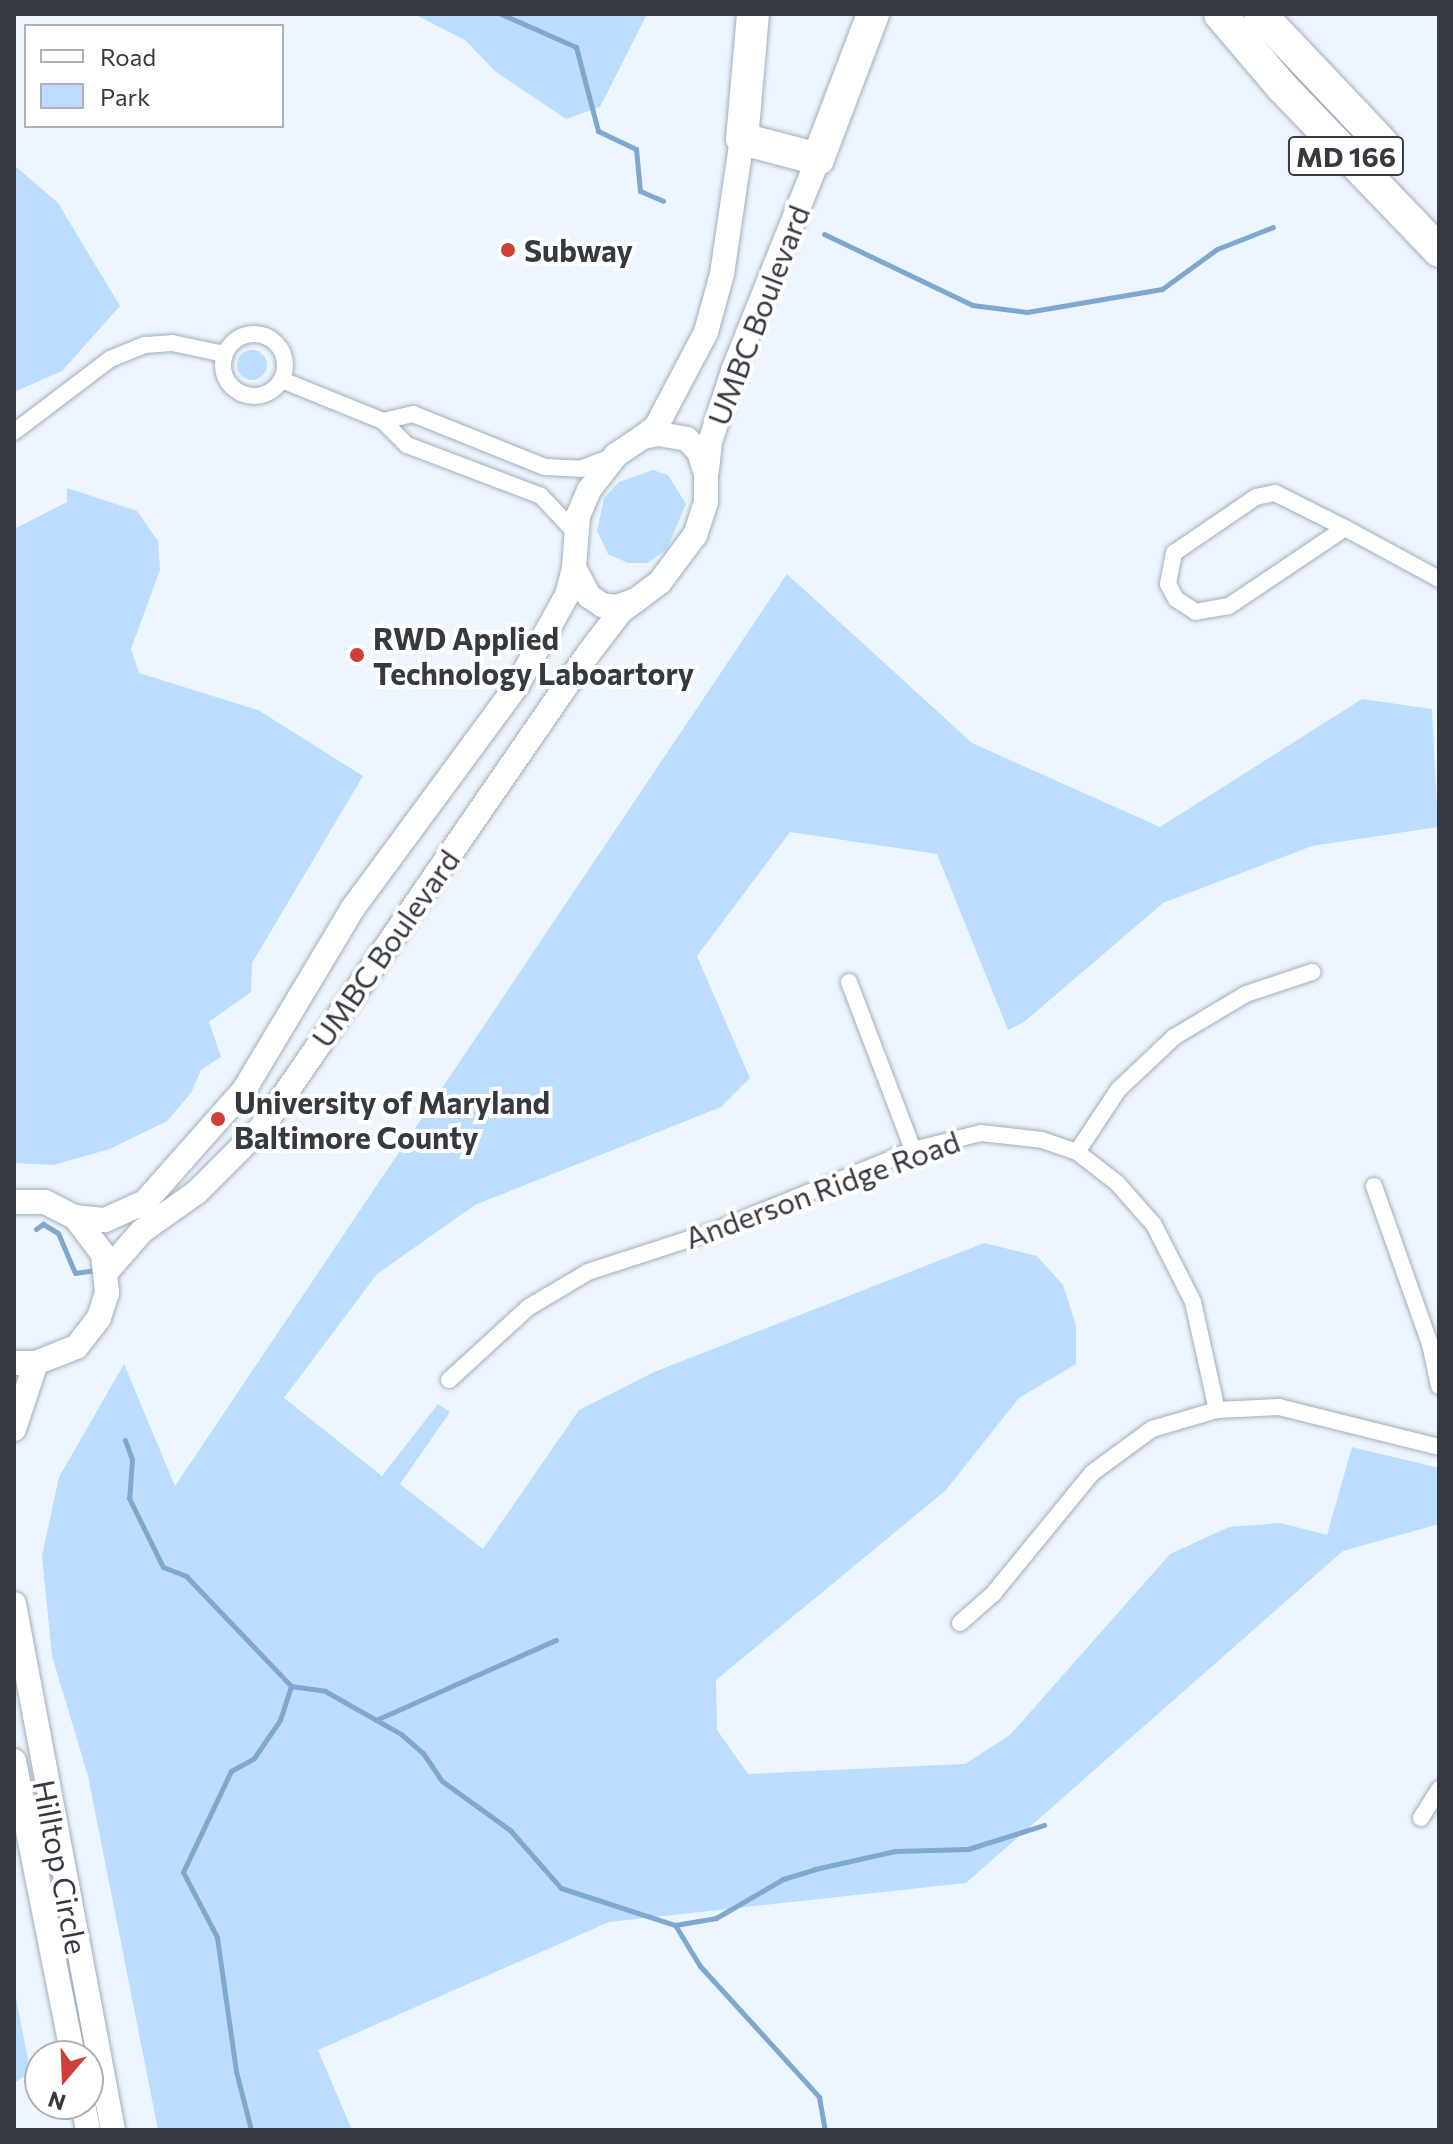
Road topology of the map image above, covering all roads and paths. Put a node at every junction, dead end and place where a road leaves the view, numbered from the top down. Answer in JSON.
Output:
{"nodes":[{"id":1,"x":753,"y":14,"type":"edge"},
{"id":2,"x":873,"y":14,"type":"edge"},
{"id":3,"x":1220,"y":14,"type":"edge"},
{"id":4,"x":1260,"y":14,"type":"edge"},
{"id":5,"x":742,"y":139,"type":"junction"},
{"id":6,"x":1382,"y":143,"type":"dead end"},
{"id":7,"x":818,"y":159,"type":"junction"},
{"id":8,"x":1439,"y":251,"type":"edge"},
{"id":9,"x":224,"y":354,"type":"junction"},
{"id":10,"x":282,"y":380,"type":"junction"},
{"id":11,"x":383,"y":421,"type":"junction"},
{"id":12,"x":14,"y":432,"type":"edge"},
{"id":13,"x":643,"y":437,"type":"junction"},
{"id":14,"x":616,"y":455,"type":"junction"},
{"id":15,"x":706,"y":473,"type":"junction"},
{"id":16,"x":1345,"y":528,"type":"junction"},
{"id":17,"x":574,"y":531,"type":"junction"},
{"id":18,"x":574,"y":568,"type":"junction"},
{"id":19,"x":1439,"y":579,"type":"edge"},
{"id":20,"x":636,"y":600,"type":"junction"},
{"id":21,"x":1312,"y":972,"type":"dead end"},
{"id":22,"x":849,"y":982,"type":"dead end"},
{"id":23,"x":913,"y":1150,"type":"junction"},
{"id":24,"x":1077,"y":1152,"type":"junction"},
{"id":25,"x":1374,"y":1186,"type":"dead end"},
{"id":26,"x":14,"y":1202,"type":"edge"},
{"id":27,"x":75,"y":1217,"type":"junction"},
{"id":28,"x":107,"y":1271,"type":"junction"},
{"id":29,"x":25,"y":1363,"type":"edge"},
{"id":30,"x":449,"y":1380,"type":"dead end"},
{"id":31,"x":1439,"y":1386,"type":"edge"},
{"id":32,"x":1217,"y":1410,"type":"junction"},
{"id":33,"x":14,"y":1429,"type":"edge"},
{"id":34,"x":1439,"y":1447,"type":"edge"},
{"id":35,"x":14,"y":1604,"type":"edge"},
{"id":36,"x":960,"y":1623,"type":"dead end"},
{"id":37,"x":14,"y":1761,"type":"edge"},
{"id":38,"x":1439,"y":1789,"type":"edge"},
{"id":39,"x":1421,"y":1818,"type":"dead end"},
{"id":40,"x":70,"y":2040,"type":"edge"},
{"id":41,"x":113,"y":2130,"type":"edge"}],
"edges":[{"from":1,"to":5,"type":"highway"},
{"from":2,"to":7,"type":"highway"},
{"from":3,"to":8,"type":"highway","number":"MD 166"},
{"from":4,"to":6,"type":"highway"},
{"from":5,"to":7,"type":"highway"},
{"from":5,"to":13,"type":"street","name":"UMBC Boulevard"},
{"from":7,"to":15,"type":"street","name":"UMBC Boulevard"},
{"from":9,"to":10,"type":"street"},
{"from":9,"to":10,"type":"street"},
{"from":9,"to":12,"type":"street"},
{"from":10,"to":11,"type":"street"},
{"from":11,"to":14,"type":"street"},
{"from":11,"to":17,"type":"street"},
{"from":13,"to":14,"type":"street"},
{"from":13,"to":15,"type":"street"},
{"from":14,"to":17,"type":"street"},
{"from":15,"to":20,"type":"street"},
{"from":16,"to":16,"type":"street"},
{"from":16,"to":19,"type":"street"},
{"from":17,"to":18,"type":"street"},
{"from":18,"to":20,"type":"street"},
{"from":18,"to":27,"type":"street","name":"UMBC Boulevard"},
{"from":20,"to":28,"type":"street","name":"UMBC Boulevard"},
{"from":21,"to":24,"type":"street"},
{"from":22,"to":23,"type":"street"},
{"from":23,"to":24,"type":"street","name":"Anderson Ridge Road"},
{"from":23,"to":30,"type":"street","name":"Anderson Ridge Road"},
{"from":24,"to":32,"type":"street","name":"Anderson Ridge Road"},
{"from":25,"to":31,"type":"street"},
{"from":26,"to":27,"type":"street"},
{"from":27,"to":28,"type":"street"},
{"from":28,"to":29,"type":"street"},
{"from":29,"to":33,"type":"street"},
{"from":32,"to":34,"type":"street"},
{"from":32,"to":36,"type":"street"},
{"from":35,"to":41,"type":"street","name":"Hilltop Circle"},
{"from":37,"to":40,"type":"street","name":"Hilltop Circle"},
{"from":38,"to":39,"type":"street"}]}
